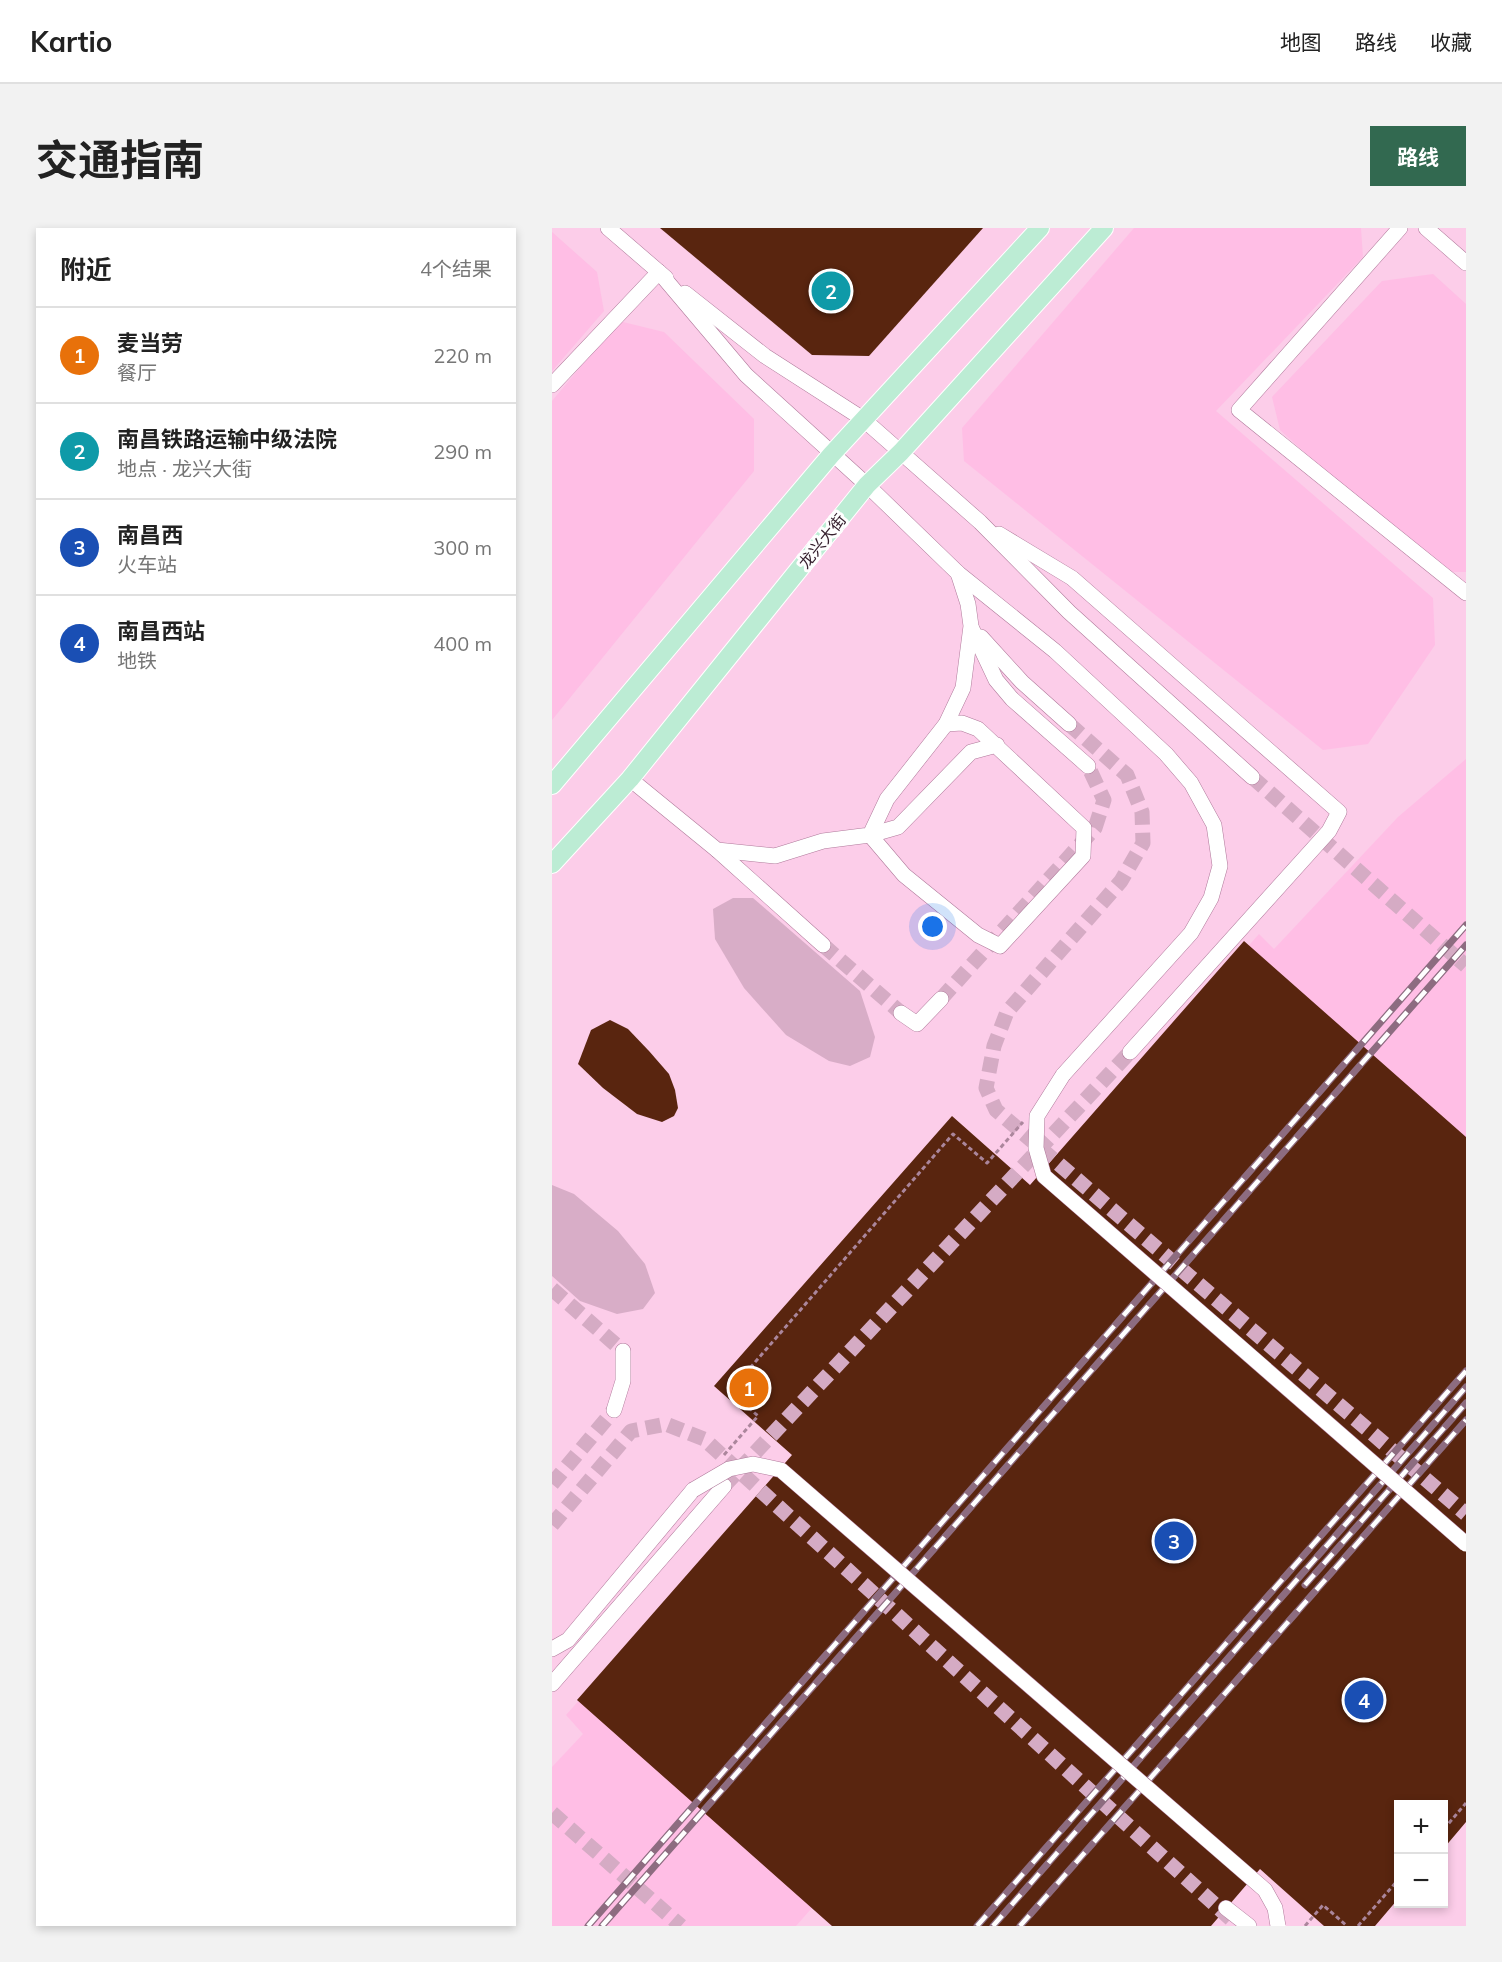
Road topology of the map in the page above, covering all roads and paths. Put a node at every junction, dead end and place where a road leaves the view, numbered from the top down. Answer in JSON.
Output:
{"nodes":[{"id":1,"x":608,"y":228,"type":"edge"},
{"id":2,"x":1040,"y":228,"type":"edge"},
{"id":3,"x":1104,"y":228,"type":"edge"},
{"id":4,"x":1400,"y":228,"type":"edge"},
{"id":5,"x":1426,"y":228,"type":"edge"},
{"id":6,"x":1466,"y":263,"type":"edge"},
{"id":7,"x":659,"y":272,"type":"junction"},
{"id":8,"x":552,"y":385,"type":"edge"},
{"id":9,"x":863,"y":419,"type":"junction"},
{"id":10,"x":901,"y":452,"type":"junction"},
{"id":11,"x":831,"y":455,"type":"junction"},
{"id":12,"x":867,"y":485,"type":"junction"},
{"id":13,"x":980,"y":522,"type":"junction"},
{"id":14,"x":958,"y":573,"type":"junction"},
{"id":15,"x":1466,"y":593,"type":"edge"},
{"id":16,"x":971,"y":626,"type":"junction"},
{"id":17,"x":946,"y":724,"type":"junction"},
{"id":18,"x":1069,"y":724,"type":"tunnel mouth"},
{"id":19,"x":997,"y":745,"type":"junction"},
{"id":20,"x":1088,"y":766,"type":"tunnel mouth"},
{"id":21,"x":1252,"y":777,"type":"tunnel mouth"},
{"id":22,"x":630,"y":779,"type":"junction"},
{"id":23,"x":552,"y":785,"type":"edge"},
{"id":24,"x":870,"y":835,"type":"junction"},
{"id":25,"x":717,"y":850,"type":"junction"},
{"id":26,"x":552,"y":864,"type":"edge"},
{"id":27,"x":823,"y":945,"type":"tunnel mouth"},
{"id":28,"x":941,"y":999,"type":"tunnel mouth"},
{"id":29,"x":901,"y":1013,"type":"tunnel mouth"},
{"id":30,"x":1130,"y":1052,"type":"tunnel mouth"},
{"id":31,"x":1025,"y":1119,"type":"dead end"},
{"id":32,"x":623,"y":1351,"type":"dead end"},
{"id":33,"x":614,"y":1410,"type":"tunnel mouth"},
{"id":34,"x":722,"y":1457,"type":"dead end"},
{"id":35,"x":724,"y":1486,"type":"tunnel mouth"},
{"id":36,"x":1466,"y":1544,"type":"edge"},
{"id":37,"x":552,"y":1649,"type":"edge"},
{"id":38,"x":552,"y":1684,"type":"edge"},
{"id":39,"x":1466,"y":1803,"type":"edge"},
{"id":40,"x":1448,"y":1823,"type":"edge"},
{"id":41,"x":1394,"y":1885,"type":"edge"},
{"id":42,"x":1226,"y":1908,"type":"dead end"},
{"id":43,"x":1249,"y":1926,"type":"edge"},
{"id":44,"x":1278,"y":1926,"type":"edge"},
{"id":45,"x":1305,"y":1926,"type":"edge"},
{"id":46,"x":1347,"y":1926,"type":"edge"},
{"id":47,"x":1358,"y":1926,"type":"edge"}],
"edges":[{"from":1,"to":7,"type":"street"},
{"from":2,"to":9,"type":"main road"},
{"from":3,"to":10,"type":"main road","name":"龙兴大街"},
{"from":4,"to":15,"type":"street"},
{"from":5,"to":6,"type":"street"},
{"from":7,"to":8,"type":"street"},
{"from":7,"to":9,"type":"street"},
{"from":7,"to":11,"type":"street"},
{"from":9,"to":10,"type":"street"},
{"from":9,"to":11,"type":"main road"},
{"from":10,"to":12,"type":"main road","name":"龙兴大街"},
{"from":10,"to":13,"type":"street"},
{"from":11,"to":12,"type":"street"},
{"from":11,"to":23,"type":"main road"},
{"from":12,"to":14,"type":"street"},
{"from":12,"to":22,"type":"main road","name":"龙兴大街"},
{"from":13,"to":21,"type":"street"},
{"from":13,"to":30,"type":"street"},
{"from":14,"to":16,"type":"street"},
{"from":14,"to":36,"type":"street","bridge":true},
{"from":16,"to":17,"type":"street"},
{"from":16,"to":18,"type":"street"},
{"from":16,"to":20,"type":"street"},
{"from":17,"to":19,"type":"street"},
{"from":17,"to":24,"type":"street"},
{"from":19,"to":24,"type":"street"},
{"from":19,"to":24,"type":"street"},
{"from":22,"to":25,"type":"street"},
{"from":22,"to":26,"type":"main road","name":"龙兴大街"},
{"from":24,"to":25,"type":"street"},
{"from":25,"to":27,"type":"street"},
{"from":28,"to":29,"type":"street"},
{"from":31,"to":34,"type":"path"},
{"from":32,"to":33,"type":"street"},
{"from":35,"to":38,"type":"street"},
{"from":37,"to":44,"type":"street","bridge":true},
{"from":39,"to":40,"type":"path"},
{"from":41,"to":47,"type":"path"},
{"from":42,"to":43,"type":"street"},
{"from":45,"to":46,"type":"path"}]}
